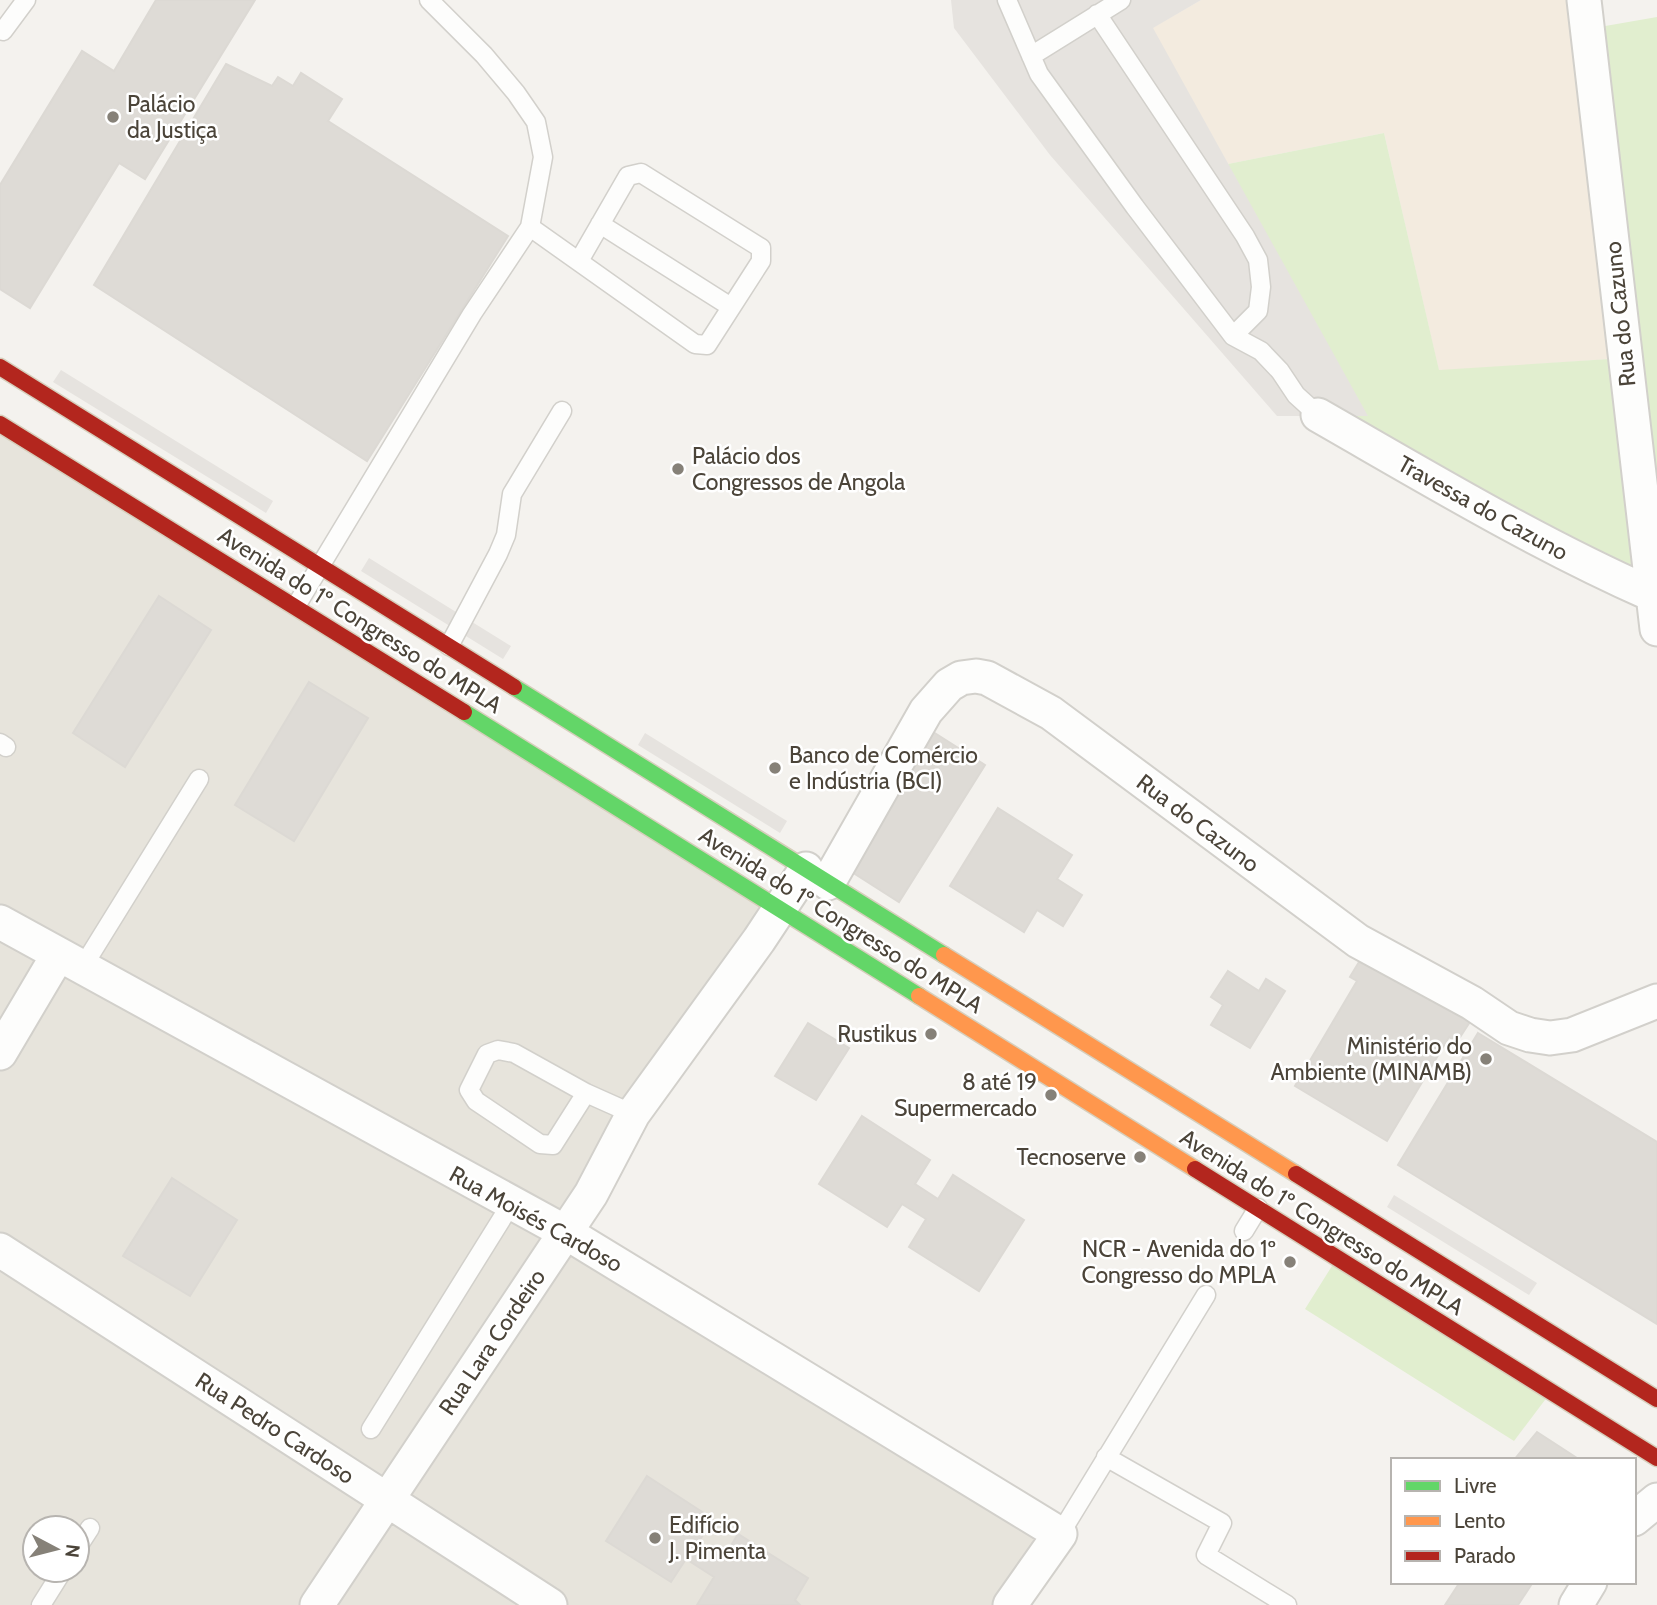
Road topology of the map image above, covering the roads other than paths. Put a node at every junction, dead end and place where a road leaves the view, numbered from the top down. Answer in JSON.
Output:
{"nodes":[{"id":1,"x":26,"y":0,"type":"edge"},
{"id":2,"x":429,"y":0,"type":"edge"},
{"id":3,"x":1007,"y":0,"type":"edge"},
{"id":4,"x":1121,"y":0,"type":"edge"},
{"id":5,"x":1584,"y":0,"type":"edge"},
{"id":6,"x":1097,"y":15,"type":"junction"},
{"id":7,"x":1,"y":28,"type":"edge"},
{"id":8,"x":1031,"y":56,"type":"junction"},
{"id":9,"x":600,"y":224,"type":"junction"},
{"id":10,"x":530,"y":227,"type":"junction"},
{"id":11,"x":579,"y":261,"type":"junction"},
{"id":12,"x":731,"y":307,"type":"junction"},
{"id":13,"x":1233,"y":336,"type":"junction"},
{"id":14,"x":0,"y":367,"type":"edge"},
{"id":15,"x":562,"y":411,"type":"dead end"},
{"id":16,"x":1318,"y":415,"type":"joint"},
{"id":17,"x":0,"y":424,"type":"edge"},
{"id":18,"x":321,"y":568,"type":"junction"},
{"id":19,"x":1651,"y":594,"type":"junction"},
{"id":20,"x":296,"y":606,"type":"junction"},
{"id":21,"x":1657,"y":629,"type":"edge"},
{"id":22,"x":449,"y":646,"type":"junction"},
{"id":23,"x":199,"y":779,"type":"dead end"},
{"id":24,"x":817,"y":876,"type":"junction"},
{"id":25,"x":780,"y":909,"type":"junction"},
{"id":26,"x":0,"y":922,"type":"edge"},
{"id":27,"x":70,"y":962,"type":"junction"},
{"id":28,"x":1657,"y":1001,"type":"edge"},
{"id":29,"x":0,"y":1053,"type":"edge"},
{"id":30,"x":586,"y":1093,"type":"junction"},
{"id":31,"x":633,"y":1114,"type":"junction"},
{"id":32,"x":511,"y":1204,"type":"junction"},
{"id":33,"x":1258,"y":1208,"type":"junction"},
{"id":34,"x":1244,"y":1231,"type":"dead end"},
{"id":35,"x":565,"y":1232,"type":"junction"},
{"id":36,"x":0,"y":1250,"type":"edge"},
{"id":37,"x":1206,"y":1295,"type":"dead end"},
{"id":38,"x":1657,"y":1399,"type":"edge"},
{"id":39,"x":371,"y":1429,"type":"dead end"},
{"id":40,"x":1626,"y":1448,"type":"edge"},
{"id":41,"x":1106,"y":1457,"type":"junction"},
{"id":42,"x":1657,"y":1458,"type":"edge"},
{"id":43,"x":387,"y":1500,"type":"junction"},
{"id":44,"x":1657,"y":1500,"type":"edge"},
{"id":45,"x":1636,"y":1517,"type":"edge"},
{"id":46,"x":1060,"y":1534,"type":"junction"},
{"id":47,"x":54,"y":1584,"type":"edge"},
{"id":48,"x":1589,"y":1584,"type":"edge"},
{"id":49,"x":41,"y":1605,"type":"edge"},
{"id":50,"x":317,"y":1605,"type":"edge"},
{"id":51,"x":550,"y":1605,"type":"edge"},
{"id":52,"x":1010,"y":1605,"type":"edge"},
{"id":53,"x":1287,"y":1605,"type":"edge"},
{"id":54,"x":1576,"y":1605,"type":"edge"}],
"edges":[{"from":1,"to":7,"type":"lane"},
{"from":2,"to":10,"type":"lane"},
{"from":3,"to":8,"type":"lane"},
{"from":4,"to":6,"type":"lane"},
{"from":5,"to":19,"type":"street","name":"Rua do Cazuno"},
{"from":6,"to":8,"type":"lane"},
{"from":6,"to":13,"type":"lane"},
{"from":8,"to":13,"type":"lane"},
{"from":9,"to":11,"type":"lane"},
{"from":9,"to":12,"type":"lane"},
{"from":9,"to":12,"type":"lane"},
{"from":10,"to":11,"type":"lane"},
{"from":10,"to":18,"type":"lane"},
{"from":11,"to":12,"type":"lane"},
{"from":13,"to":16,"type":"lane"},
{"from":14,"to":18,"type":"main road","name":"Avenida do 1º Congresso do MPLA"},
{"from":15,"to":22,"type":"lane"},
{"from":16,"to":19,"type":"street","name":"Travessa do Cazuno"},
{"from":17,"to":20,"type":"main road","name":"Avenida do 1º Congresso do MPLA"},
{"from":18,"to":20,"type":"lane"},
{"from":18,"to":22,"type":"main road","name":"Avenida do 1º Congresso do MPLA"},
{"from":19,"to":21,"type":"street","name":"Rua do Cazuno"},
{"from":20,"to":25,"type":"main road","name":"Avenida do 1º Congresso do MPLA"},
{"from":22,"to":24,"type":"main road","name":"Avenida do 1º Congresso do MPLA"},
{"from":23,"to":27,"type":"lane"},
{"from":24,"to":25,"type":"street","name":"Rua Lara Cordeiro"},
{"from":24,"to":28,"type":"street","name":"Rua do Cazuno"},
{"from":24,"to":38,"type":"main road","name":"Avenida do 1º Congresso do MPLA"},
{"from":25,"to":31,"type":"street","name":"Rua Lara Cordeiro"},
{"from":25,"to":33,"type":"main road","name":"Avenida do 1º Congresso do MPLA"},
{"from":26,"to":27,"type":"street","name":"Rua Moisés Cardoso"},
{"from":27,"to":29,"type":"street"},
{"from":27,"to":32,"type":"street","name":"Rua Moisés Cardoso"},
{"from":30,"to":30,"type":"lane"},
{"from":30,"to":31,"type":"lane"},
{"from":31,"to":35,"type":"street","name":"Rua Lara Cordeiro"},
{"from":32,"to":35,"type":"street","name":"Rua Moisés Cardoso"},
{"from":32,"to":39,"type":"lane"},
{"from":33,"to":34,"type":"lane"},
{"from":33,"to":40,"type":"main road","name":"Avenida do 1º Congresso do MPLA"},
{"from":35,"to":43,"type":"street","name":"Rua Lara Cordeiro"},
{"from":35,"to":46,"type":"street","name":"Rua Moisés Cardoso"},
{"from":36,"to":43,"type":"street","name":"Rua Pedro Cardoso"},
{"from":37,"to":41,"type":"lane"},
{"from":40,"to":42,"type":"main road","name":"Avenida do 1º Congresso do MPLA"},
{"from":41,"to":46,"type":"lane"},
{"from":41,"to":53,"type":"lane"},
{"from":43,"to":50,"type":"street","name":"Rua Lara Cordeiro"},
{"from":43,"to":51,"type":"street","name":"Rua Pedro Cardoso"},
{"from":44,"to":45,"type":"street"},
{"from":46,"to":52,"type":"street"},
{"from":47,"to":49,"type":"lane"},
{"from":48,"to":54,"type":"street"}]}
